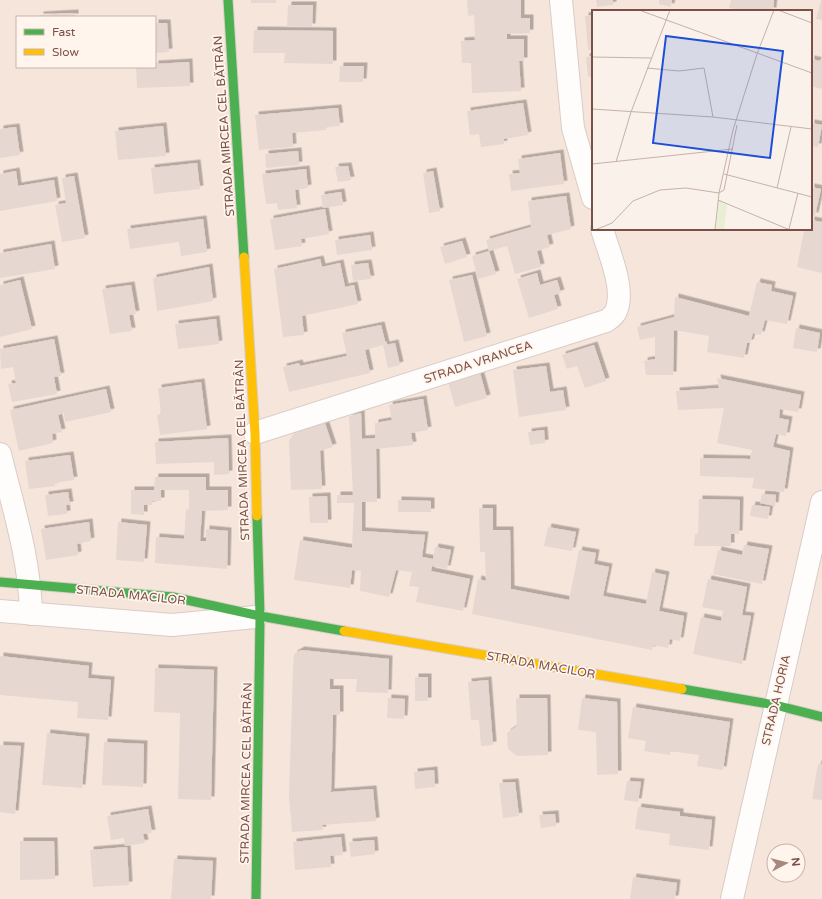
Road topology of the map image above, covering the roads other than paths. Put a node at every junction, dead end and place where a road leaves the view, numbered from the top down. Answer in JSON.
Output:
{"nodes":[{"id":1,"x":228,"y":0,"type":"edge"},
{"id":2,"x":561,"y":0,"type":"edge"},
{"id":3,"x":592,"y":194,"type":"edge"},
{"id":4,"x":602,"y":230,"type":"edge"},
{"id":5,"x":255,"y":433,"type":"junction"},
{"id":6,"x":0,"y":454,"type":"edge"},
{"id":7,"x":822,"y":502,"type":"edge"},
{"id":8,"x":0,"y":582,"type":"edge"},
{"id":9,"x":30,"y":585,"type":"junction"},
{"id":10,"x":0,"y":611,"type":"edge"},
{"id":11,"x":31,"y":614,"type":"junction"},
{"id":12,"x":260,"y":616,"type":"junction"},
{"id":13,"x":775,"y":705,"type":"junction"},
{"id":14,"x":822,"y":717,"type":"edge"},
{"id":15,"x":256,"y":899,"type":"edge"},
{"id":16,"x":732,"y":899,"type":"edge"}],
"edges":[{"from":1,"to":5,"type":"street","name":"STRADA MIRCEA CEL BĂTRÂN"},
{"from":2,"to":3,"type":"street"},
{"from":4,"to":5,"type":"street","name":"STRADA VRANCEA"},
{"from":5,"to":12,"type":"street","name":"STRADA MIRCEA CEL BĂTRÂN"},
{"from":6,"to":9,"type":"street"},
{"from":7,"to":13,"type":"street","name":"STRADA HORIA"},
{"from":8,"to":9,"type":"street","name":"STRADA MACILOR"},
{"from":9,"to":11,"type":"street"},
{"from":9,"to":12,"type":"street","name":"STRADA MACILOR"},
{"from":10,"to":11,"type":"street","name":"STRADA MACILOR"},
{"from":11,"to":12,"type":"street","name":"STRADA MACILOR"},
{"from":12,"to":13,"type":"street","name":"STRADA MACILOR"},
{"from":12,"to":15,"type":"street","name":"STRADA MIRCEA CEL BĂTRÂN"},
{"from":13,"to":14,"type":"street","name":"STRADA MACILOR"},
{"from":13,"to":16,"type":"street","name":"STRADA HORIA"}]}
